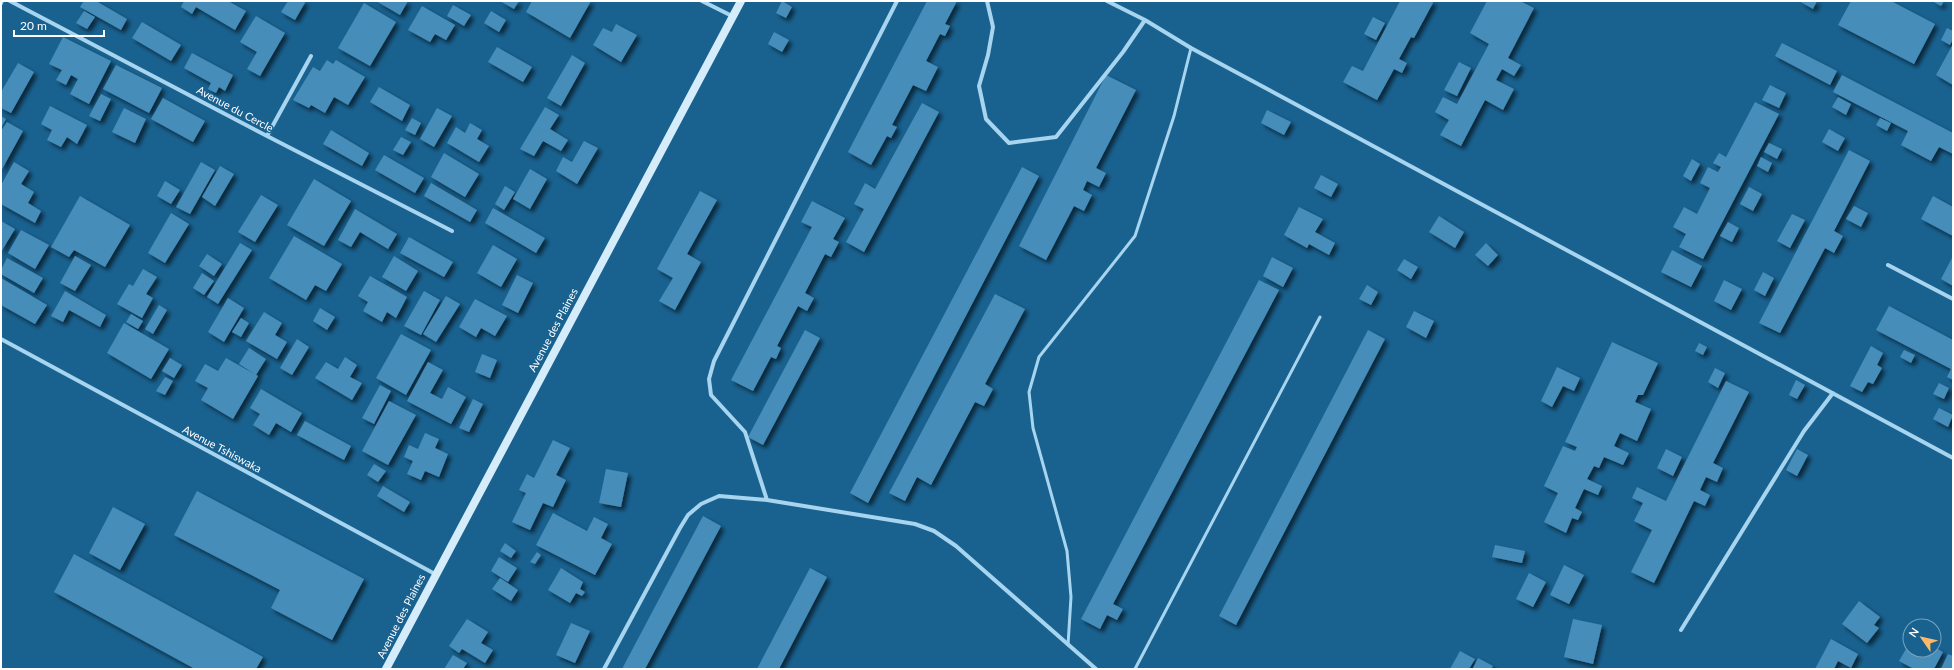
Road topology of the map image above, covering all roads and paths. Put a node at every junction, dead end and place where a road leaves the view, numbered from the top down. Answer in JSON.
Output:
{"nodes":[{"id":1,"x":10,"y":1,"type":"edge"},
{"id":2,"x":702,"y":1,"type":"edge"},
{"id":3,"x":741,"y":1,"type":"edge"},
{"id":4,"x":897,"y":1,"type":"edge"},
{"id":5,"x":987,"y":1,"type":"edge"},
{"id":6,"x":1107,"y":1,"type":"edge"},
{"id":7,"x":732,"y":16,"type":"junction"},
{"id":8,"x":1145,"y":20,"type":"junction"},
{"id":9,"x":1191,"y":48,"type":"junction"},
{"id":10,"x":310,"y":56,"type":"dead end"},
{"id":11,"x":267,"y":136,"type":"junction"},
{"id":12,"x":452,"y":231,"type":"dead end"},
{"id":13,"x":1888,"y":265,"type":"dead end"},
{"id":14,"x":1953,"y":299,"type":"edge"},
{"id":15,"x":1320,"y":317,"type":"dead end"},
{"id":16,"x":1,"y":339,"type":"edge"},
{"id":17,"x":1833,"y":393,"type":"junction"},
{"id":18,"x":1953,"y":458,"type":"edge"},
{"id":19,"x":767,"y":500,"type":"junction"},
{"id":20,"x":435,"y":574,"type":"junction"},
{"id":21,"x":1681,"y":630,"type":"dead end"},
{"id":22,"x":1068,"y":644,"type":"junction"},
{"id":23,"x":386,"y":669,"type":"edge"},
{"id":24,"x":604,"y":669,"type":"edge"},
{"id":25,"x":1096,"y":669,"type":"edge"},
{"id":26,"x":1135,"y":669,"type":"edge"}],
"edges":[{"from":1,"to":11,"type":"street","name":"Avenue du Cercle"},
{"from":2,"to":7,"type":"street"},
{"from":3,"to":7,"type":"street","name":"Avenue des Plaines"},
{"from":4,"to":19,"type":"street"},
{"from":5,"to":8,"type":"street"},
{"from":6,"to":8,"type":"street"},
{"from":7,"to":20,"type":"street","name":"Avenue des Plaines"},
{"from":8,"to":9,"type":"street"},
{"from":9,"to":17,"type":"street"},
{"from":9,"to":22,"type":"lane"},
{"from":10,"to":11,"type":"street"},
{"from":11,"to":12,"type":"street","name":"Avenue du Cercle"},
{"from":13,"to":14,"type":"street"},
{"from":15,"to":26,"type":"lane"},
{"from":16,"to":20,"type":"street","name":"Avenue Tshiswaka"},
{"from":17,"to":18,"type":"street"},
{"from":17,"to":21,"type":"street"},
{"from":19,"to":22,"type":"street"},
{"from":19,"to":24,"type":"street"},
{"from":20,"to":23,"type":"street","name":"Avenue des Plaines"},
{"from":22,"to":25,"type":"street"}]}
